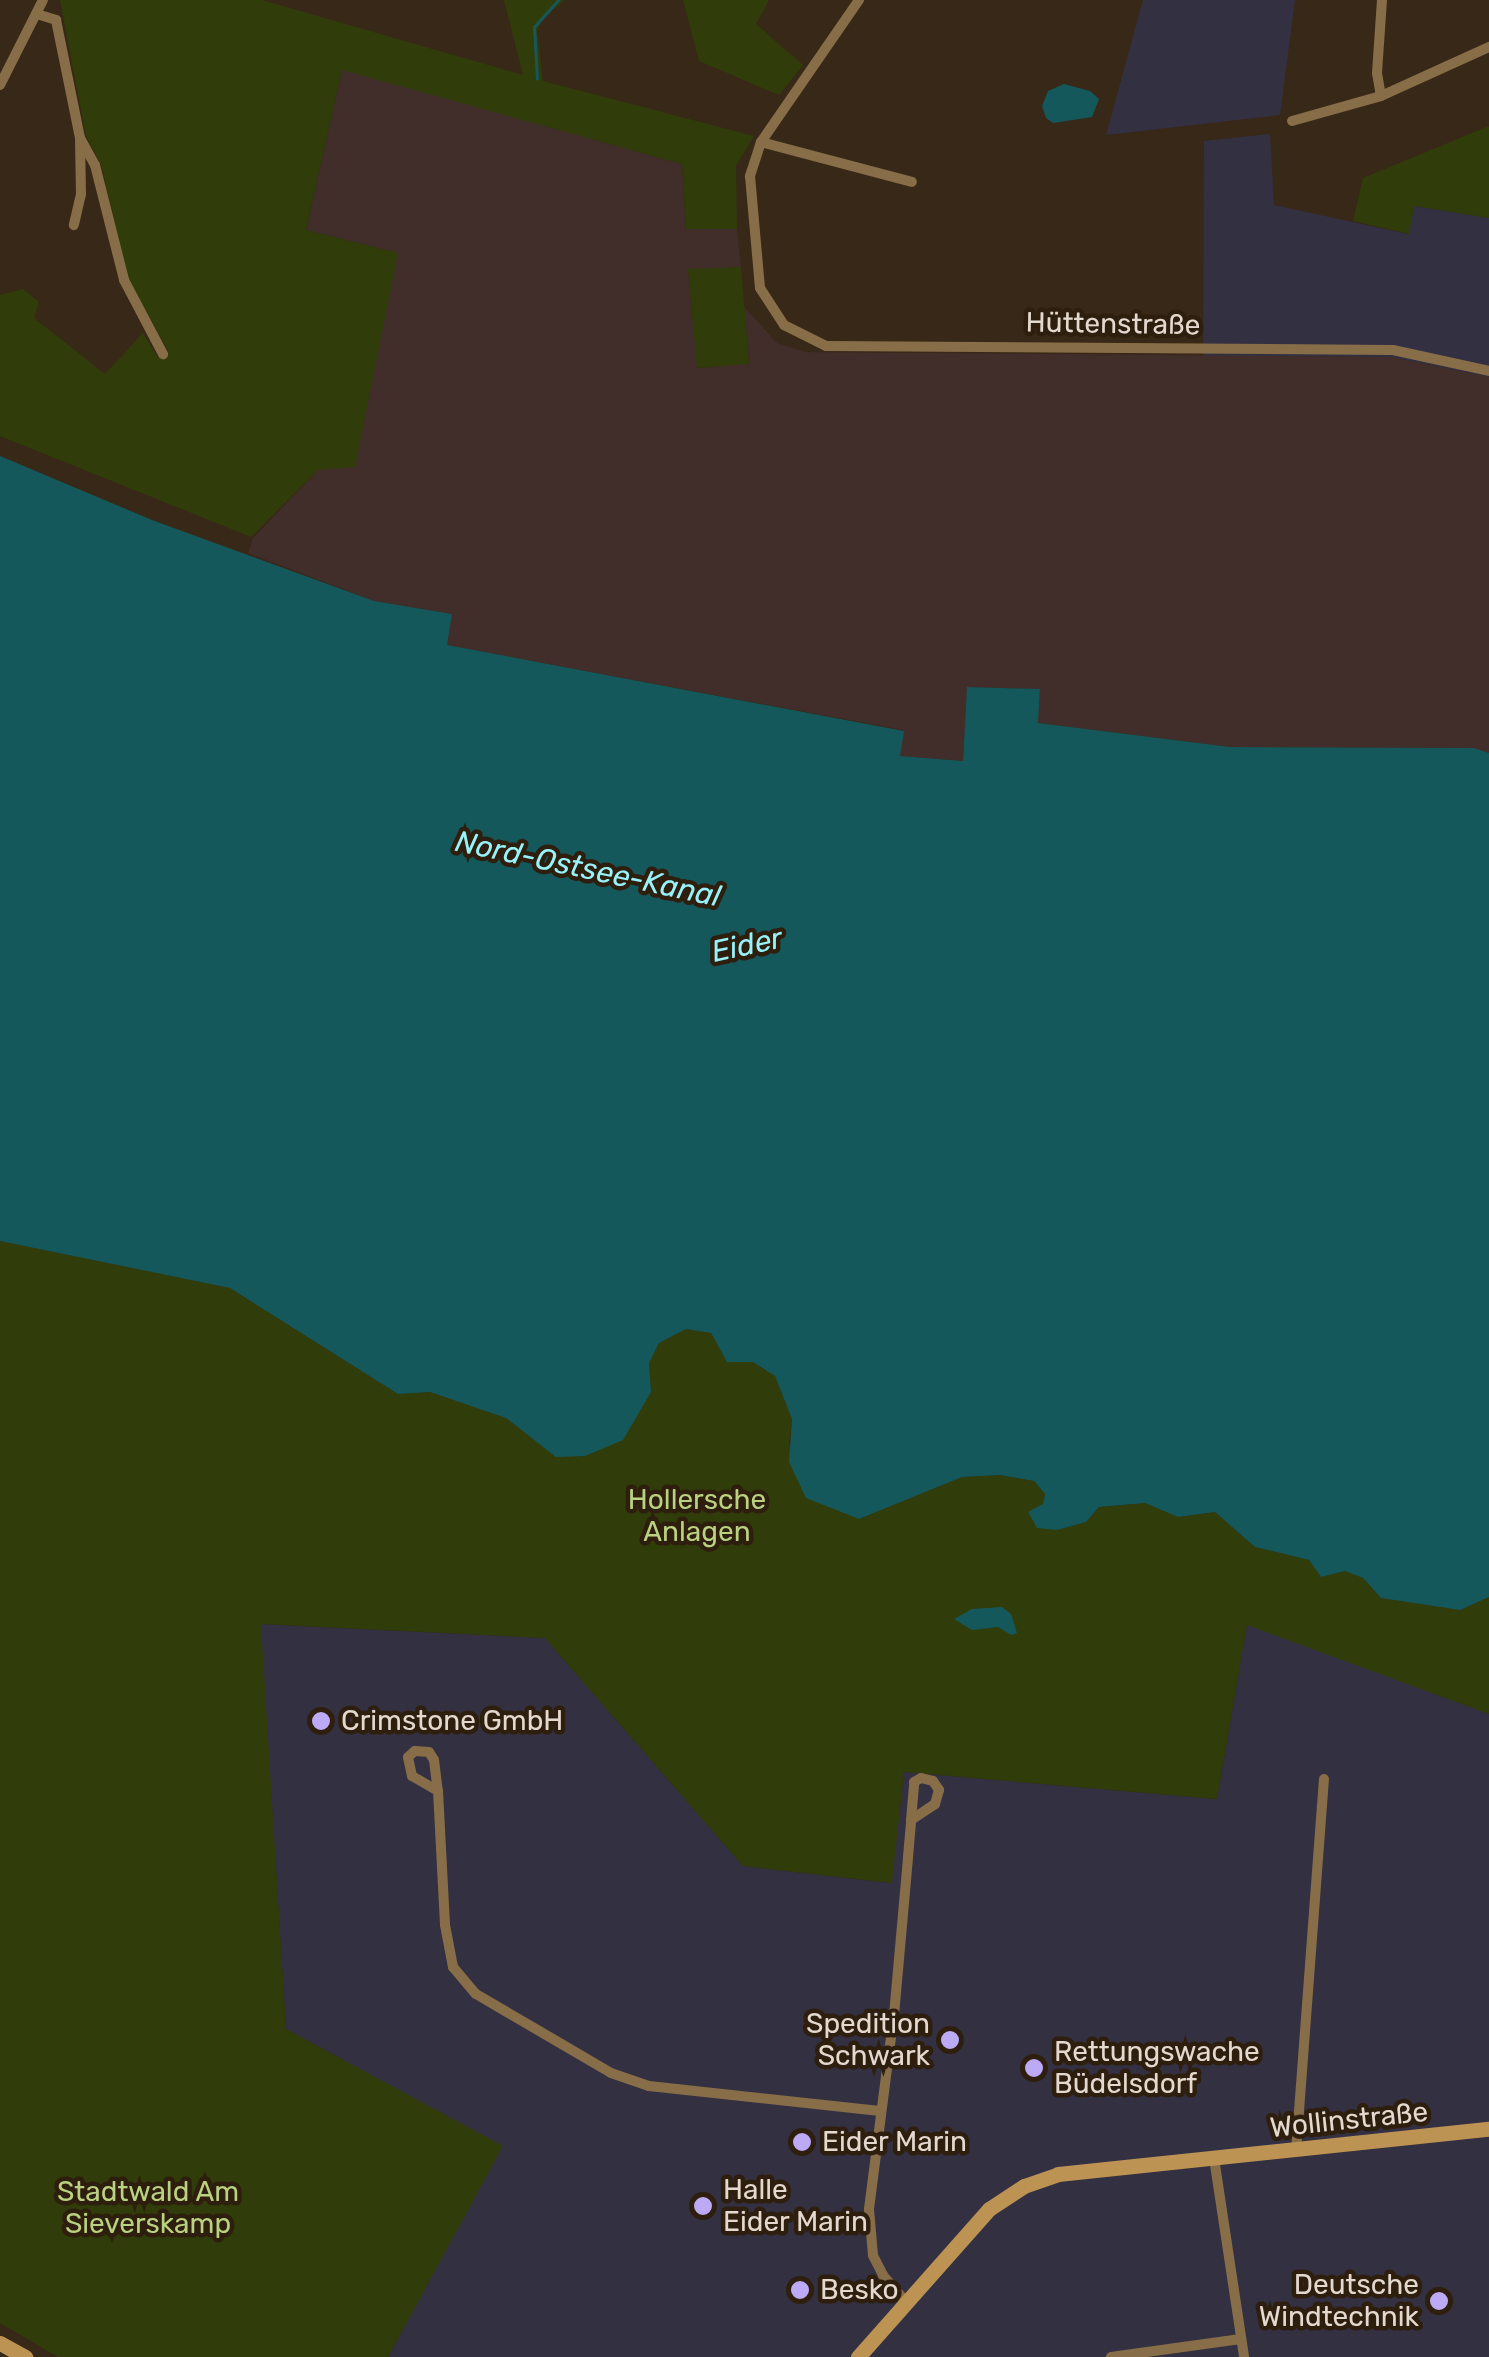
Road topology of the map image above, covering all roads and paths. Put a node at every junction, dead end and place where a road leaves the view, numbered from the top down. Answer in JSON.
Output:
{"nodes":[{"id":1,"x":43,"y":0,"type":"edge"},
{"id":2,"x":860,"y":0,"type":"edge"},
{"id":3,"x":1382,"y":0,"type":"edge"},
{"id":4,"x":40,"y":15,"type":"junction"},
{"id":5,"x":1489,"y":47,"type":"edge"},
{"id":6,"x":0,"y":86,"type":"edge"},
{"id":7,"x":1381,"y":96,"type":"junction"},
{"id":8,"x":1292,"y":121,"type":"dead end"},
{"id":9,"x":80,"y":138,"type":"junction"},
{"id":10,"x":761,"y":142,"type":"junction"},
{"id":11,"x":912,"y":182,"type":"dead end"},
{"id":12,"x":74,"y":225,"type":"dead end"},
{"id":13,"x":162,"y":354,"type":"dead end"},
{"id":14,"x":1489,"y":371,"type":"edge"},
{"id":15,"x":1324,"y":1778,"type":"dead end"},
{"id":16,"x":438,"y":1791,"type":"dead end"},
{"id":17,"x":911,"y":1820,"type":"dead end"},
{"id":18,"x":878,"y":2111,"type":"junction"},
{"id":19,"x":1489,"y":2129,"type":"edge"},
{"id":20,"x":1296,"y":2151,"type":"junction"},
{"id":21,"x":1214,"y":2158,"type":"junction"},
{"id":22,"x":907,"y":2303,"type":"junction"},
{"id":23,"x":1241,"y":2339,"type":"junction"},
{"id":24,"x":0,"y":2343,"type":"edge"},
{"id":25,"x":25,"y":2357,"type":"edge"},
{"id":26,"x":858,"y":2357,"type":"edge"},
{"id":27,"x":1112,"y":2357,"type":"edge"},
{"id":28,"x":1244,"y":2357,"type":"edge"}],
"edges":[{"from":1,"to":4,"type":"street"},
{"from":2,"to":10,"type":"street"},
{"from":3,"to":7,"type":"street"},
{"from":4,"to":6,"type":"street"},
{"from":4,"to":9,"type":"street"},
{"from":5,"to":7,"type":"street"},
{"from":7,"to":8,"type":"street"},
{"from":9,"to":12,"type":"street"},
{"from":9,"to":13,"type":"street"},
{"from":10,"to":11,"type":"street"},
{"from":10,"to":14,"type":"street","name":"Hüttenstraße"},
{"from":15,"to":20,"type":"street"},
{"from":16,"to":18,"type":"street"},
{"from":17,"to":18,"type":"street"},
{"from":18,"to":22,"type":"street"},
{"from":19,"to":20,"type":"street","name":"Wollinstraße"},
{"from":20,"to":21,"type":"street","name":"Wollinstraße"},
{"from":21,"to":22,"type":"street","name":"Wollinstraße"},
{"from":21,"to":23,"type":"street"},
{"from":22,"to":26,"type":"street","name":"Wollinstraße"},
{"from":23,"to":27,"type":"street"},
{"from":23,"to":28,"type":"street"},
{"from":24,"to":25,"type":"street"}]}
